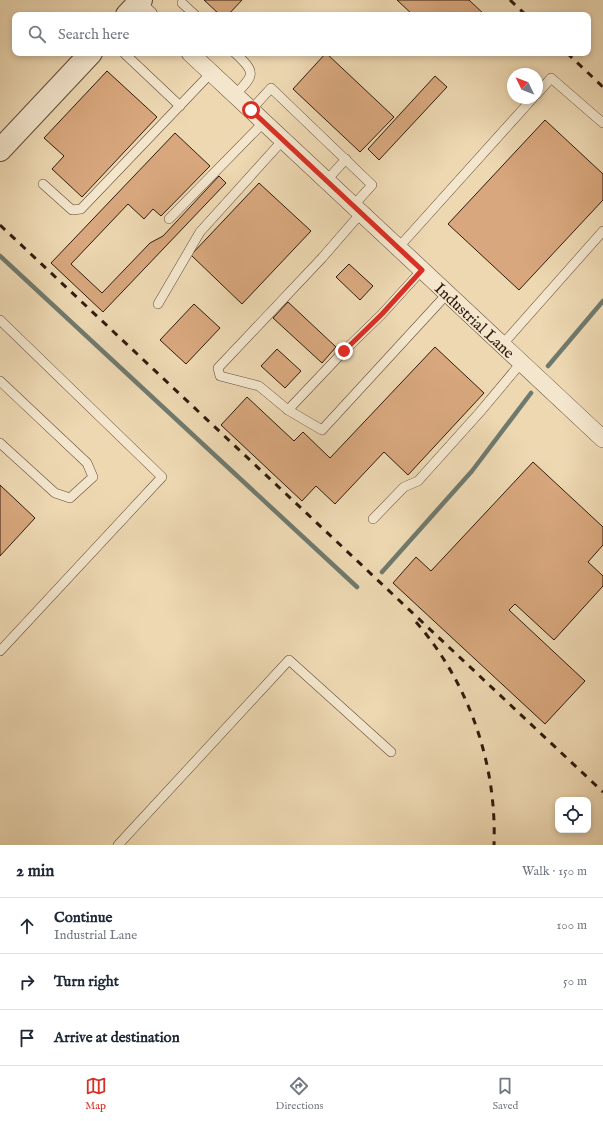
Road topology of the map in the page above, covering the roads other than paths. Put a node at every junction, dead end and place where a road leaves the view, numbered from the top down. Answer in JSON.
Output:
{"nodes":[{"id":1,"x":182,"y":3,"type":"dead end"},
{"id":2,"x":192,"y":12,"type":"edge"},
{"id":3,"x":88,"y":56,"type":"edge"},
{"id":4,"x":127,"y":56,"type":"edge"},
{"id":5,"x":193,"y":56,"type":"edge"},
{"id":6,"x":238,"y":56,"type":"edge"},
{"id":7,"x":211,"y":73,"type":"junction"},
{"id":8,"x":543,"y":87,"type":"edge"},
{"id":9,"x":235,"y":95,"type":"junction"},
{"id":10,"x":528,"y":104,"type":"edge"},
{"id":11,"x":180,"y":106,"type":"junction"},
{"id":12,"x":251,"y":110,"type":"junction"},
{"id":13,"x":264,"y":122,"type":"junction"},
{"id":14,"x":603,"y":123,"type":"edge"},
{"id":15,"x":283,"y":140,"type":"junction"},
{"id":16,"x":0,"y":150,"type":"edge"},
{"id":17,"x":346,"y":159,"type":"junction"},
{"id":18,"x":326,"y":181,"type":"junction"},
{"id":19,"x":43,"y":184,"type":"dead end"},
{"id":20,"x":357,"y":209,"type":"junction"},
{"id":21,"x":169,"y":220,"type":"dead end"},
{"id":22,"x":603,"y":231,"type":"edge"},
{"id":23,"x":398,"y":248,"type":"junction"},
{"id":24,"x":422,"y":270,"type":"junction"},
{"id":25,"x":448,"y":294,"type":"junction"},
{"id":26,"x":158,"y":304,"type":"dead end"},
{"id":27,"x":0,"y":320,"type":"edge"},
{"id":28,"x":502,"y":345,"type":"junction"},
{"id":29,"x":521,"y":363,"type":"junction"},
{"id":30,"x":0,"y":381,"type":"edge"},
{"id":31,"x":288,"y":410,"type":"junction"},
{"id":32,"x":603,"y":439,"type":"edge"},
{"id":33,"x":0,"y":443,"type":"edge"},
{"id":34,"x":373,"y":519,"type":"dead end"},
{"id":35,"x":0,"y":650,"type":"edge"},
{"id":36,"x":391,"y":752,"type":"dead end"},
{"id":37,"x":118,"y":845,"type":"edge"}],
"edges":[{"from":1,"to":2,"type":"lane"},
{"from":3,"to":16,"type":"street"},
{"from":4,"to":11,"type":"lane"},
{"from":5,"to":7,"type":"street","name":"Industrial Lane"},
{"from":6,"to":9,"type":"lane"},
{"from":7,"to":9,"type":"street","name":"Industrial Lane"},
{"from":7,"to":11,"type":"lane"},
{"from":8,"to":14,"type":"lane"},
{"from":9,"to":12,"type":"street","name":"Industrial Lane"},
{"from":10,"to":23,"type":"lane"},
{"from":11,"to":19,"type":"lane"},
{"from":12,"to":13,"type":"street","name":"Industrial Lane"},
{"from":12,"to":17,"type":"lane"},
{"from":13,"to":15,"type":"street","name":"Industrial Lane"},
{"from":13,"to":21,"type":"lane"},
{"from":15,"to":18,"type":"street","name":"Industrial Lane"},
{"from":15,"to":26,"type":"lane"},
{"from":17,"to":18,"type":"lane"},
{"from":17,"to":20,"type":"lane"},
{"from":18,"to":20,"type":"street","name":"Industrial Lane"},
{"from":20,"to":23,"type":"street","name":"Industrial Lane"},
{"from":20,"to":31,"type":"lane"},
{"from":22,"to":28,"type":"lane"},
{"from":23,"to":24,"type":"street","name":"Industrial Lane"},
{"from":24,"to":25,"type":"street","name":"Industrial Lane"},
{"from":24,"to":31,"type":"lane"},
{"from":25,"to":28,"type":"street","name":"Industrial Lane"},
{"from":25,"to":31,"type":"lane"},
{"from":27,"to":35,"type":"lane"},
{"from":28,"to":29,"type":"street","name":"Industrial Lane"},
{"from":29,"to":32,"type":"street","name":"Industrial Lane"},
{"from":29,"to":34,"type":"lane"},
{"from":30,"to":33,"type":"lane"},
{"from":36,"to":37,"type":"lane"}]}
